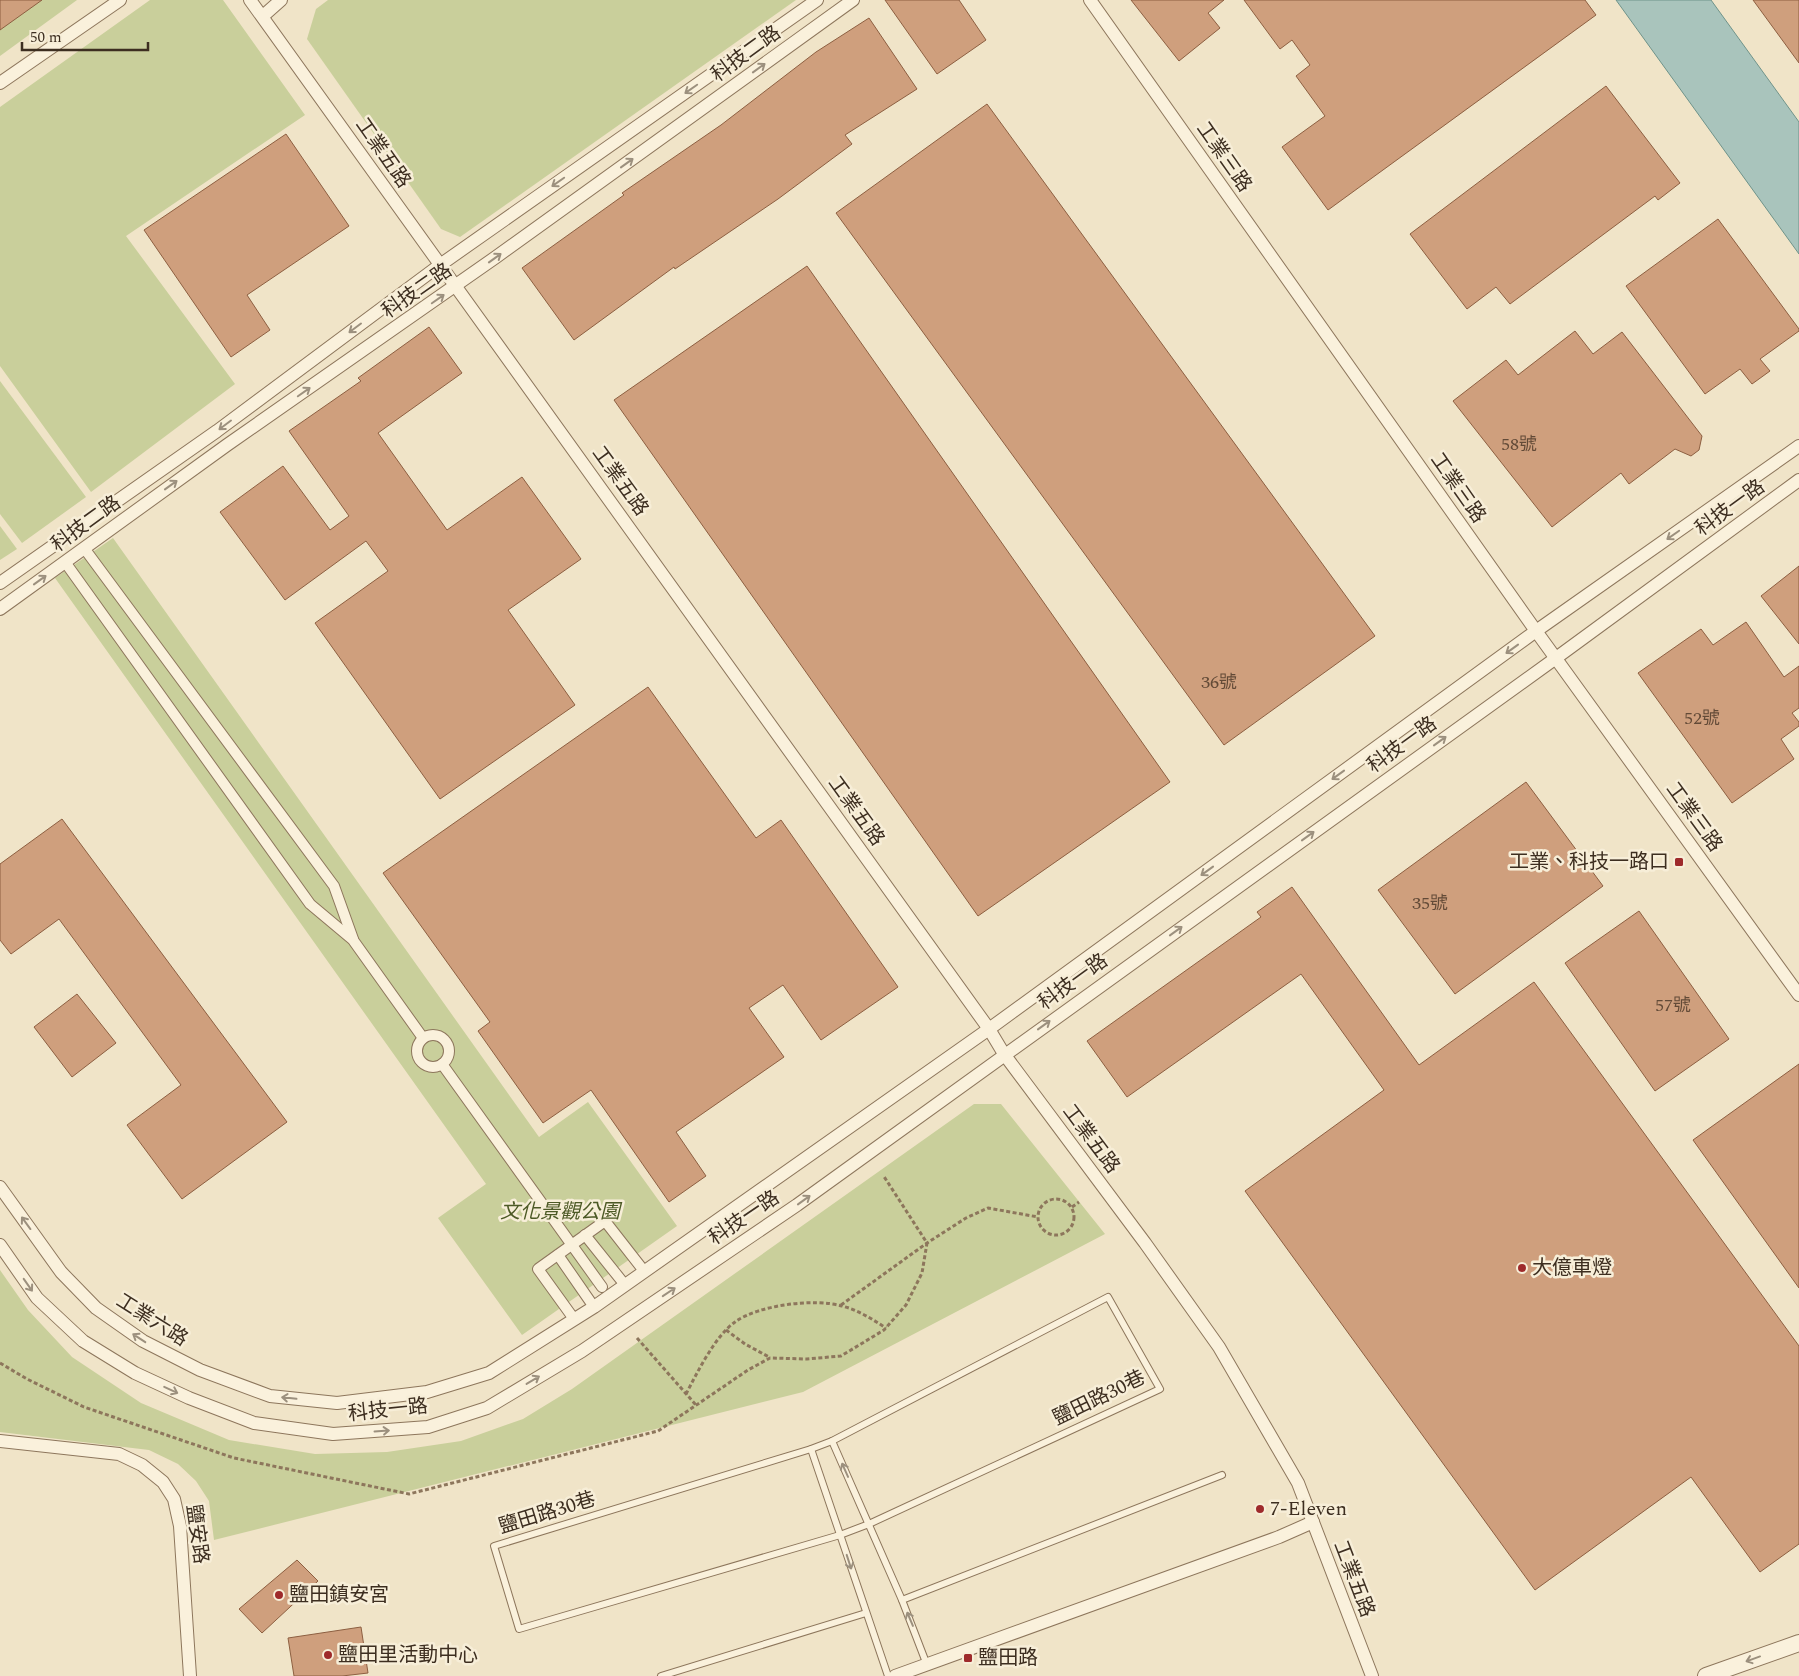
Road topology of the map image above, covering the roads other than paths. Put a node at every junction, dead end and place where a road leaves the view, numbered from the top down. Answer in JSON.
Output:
{"nodes":[{"id":1,"x":120,"y":0,"type":"edge"},
{"id":2,"x":250,"y":0,"type":"edge"},
{"id":3,"x":281,"y":0,"type":"edge"},
{"id":4,"x":816,"y":0,"type":"edge"},
{"id":5,"x":853,"y":0,"type":"edge"},
{"id":6,"x":1090,"y":0,"type":"edge"},
{"id":7,"x":263,"y":16,"type":"junction"},
{"id":8,"x":0,"y":83,"type":"edge"},
{"id":9,"x":440,"y":265,"type":"junction"},
{"id":10,"x":456,"y":286,"type":"junction"},
{"id":11,"x":1799,"y":446,"type":"edge"},
{"id":12,"x":1799,"y":480,"type":"edge"},
{"id":13,"x":84,"y":548,"type":"junction"},
{"id":14,"x":64,"y":562,"type":"junction"},
{"id":15,"x":0,"y":583,"type":"edge"},
{"id":16,"x":0,"y":609,"type":"edge"},
{"id":17,"x":1536,"y":632,"type":"junction"},
{"id":18,"x":1556,"y":658,"type":"junction"},
{"id":19,"x":353,"y":940,"type":"junction"},
{"id":20,"x":1799,"y":995,"type":"edge"},
{"id":21,"x":989,"y":1030,"type":"junction"},
{"id":22,"x":423,"y":1038,"type":"junction"},
{"id":23,"x":1004,"y":1054,"type":"junction"},
{"id":24,"x":442,"y":1064,"type":"junction"},
{"id":25,"x":0,"y":1187,"type":"edge"},
{"id":26,"x":585,"y":1235,"type":"junction"},
{"id":27,"x":0,"y":1245,"type":"edge"},
{"id":28,"x":572,"y":1245,"type":"junction"},
{"id":29,"x":558,"y":1255,"type":"junction"},
{"id":30,"x":644,"y":1271,"type":"junction"},
{"id":31,"x":625,"y":1285,"type":"junction"},
{"id":32,"x":602,"y":1287,"type":"dead end"},
{"id":33,"x":594,"y":1307,"type":"junction"},
{"id":34,"x":574,"y":1319,"type":"junction"},
{"id":35,"x":337,"y":1403,"type":"joint"},
{"id":36,"x":0,"y":1441,"type":"edge"},
{"id":37,"x":832,"y":1441,"type":"junction"},
{"id":38,"x":811,"y":1449,"type":"junction"},
{"id":39,"x":1222,"y":1475,"type":"dead end"},
{"id":40,"x":1313,"y":1522,"type":"junction"},
{"id":41,"x":869,"y":1524,"type":"junction"},
{"id":42,"x":840,"y":1535,"type":"junction"},
{"id":43,"x":902,"y":1600,"type":"junction"},
{"id":44,"x":866,"y":1613,"type":"junction"},
{"id":45,"x":1799,"y":1643,"type":"edge"},
{"id":46,"x":927,"y":1664,"type":"junction"},
{"id":47,"x":902,"y":1675,"type":"edge"},
{"id":48,"x":190,"y":1676,"type":"edge"},
{"id":49,"x":661,"y":1676,"type":"edge"},
{"id":50,"x":888,"y":1676,"type":"edge"},
{"id":51,"x":1372,"y":1676,"type":"edge"},
{"id":52,"x":1706,"y":1676,"type":"edge"}],
"edges":[{"from":1,"to":8,"type":"street"},
{"from":2,"to":7,"type":"street","name":"工業五路"},
{"from":3,"to":7,"type":"street"},
{"from":4,"to":9,"type":"street","name":"科技二路","one_way":true},
{"from":10,"to":5,"type":"street","name":"科技二路","one_way":true},
{"from":6,"to":17,"type":"street","name":"工業三路"},
{"from":7,"to":9,"type":"street","name":"工業五路"},
{"from":9,"to":10,"type":"street","name":"工業五路"},
{"from":9,"to":15,"type":"street","name":"科技二路","one_way":true},
{"from":13,"to":10,"type":"street","name":"科技二路","one_way":true},
{"from":10,"to":21,"type":"street","name":"工業五路"},
{"from":11,"to":17,"type":"street","name":"科技一路","one_way":true},
{"from":12,"to":18,"type":"street","name":"科技一路"},
{"from":13,"to":14,"type":"street","name":"科技二路"},
{"from":13,"to":19,"type":"street"},
{"from":16,"to":14,"type":"street","name":"科技二路","one_way":true},
{"from":14,"to":19,"type":"street"},
{"from":17,"to":18,"type":"street","name":"工業三路"},
{"from":17,"to":21,"type":"street","name":"科技一路","one_way":true},
{"from":18,"to":20,"type":"street","name":"工業三路"},
{"from":23,"to":18,"type":"street","name":"科技一路","one_way":true},
{"from":19,"to":22,"type":"street"},
{"from":21,"to":23,"type":"street","name":"工業五路"},
{"from":21,"to":30,"type":"street","name":"科技一路"},
{"from":22,"to":24,"type":"street"},
{"from":22,"to":24,"type":"street"},
{"from":27,"to":23,"type":"street","name":"科技一路","one_way":true},
{"from":23,"to":40,"type":"street","name":"工業五路"},
{"from":24,"to":28,"type":"street"},
{"from":35,"to":25,"type":"street","name":"工業六路","one_way":true},
{"from":26,"to":28,"type":"street"},
{"from":26,"to":30,"type":"street"},
{"from":26,"to":31,"type":"street"},
{"from":28,"to":29,"type":"street"},
{"from":28,"to":32,"type":"street"},
{"from":29,"to":33,"type":"street"},
{"from":29,"to":34,"type":"street"},
{"from":30,"to":31,"type":"street","name":"科技一路"},
{"from":31,"to":33,"type":"street","name":"科技一路"},
{"from":33,"to":34,"type":"street","name":"科技一路"},
{"from":34,"to":35,"type":"street","name":"科技一路"},
{"from":36,"to":48,"type":"street","name":"鹽安路"},
{"from":37,"to":38,"type":"lane","name":"鹽田路30巷"},
{"from":41,"to":37,"type":"lane","one_way":true},
{"from":37,"to":41,"type":"lane","name":"鹽田路30巷"},
{"from":38,"to":42,"type":"lane"},
{"from":38,"to":42,"type":"lane","name":"鹽田路30巷"},
{"from":39,"to":43,"type":"lane"},
{"from":40,"to":46,"type":"street"},
{"from":40,"to":51,"type":"street","name":"工業五路"},
{"from":41,"to":42,"type":"lane","name":"鹽田路30巷"},
{"from":41,"to":43,"type":"lane"},
{"from":42,"to":44,"type":"lane","one_way":true},
{"from":46,"to":43,"type":"lane","one_way":true},
{"from":44,"to":49,"type":"lane"},
{"from":44,"to":50,"type":"lane"},
{"from":45,"to":52,"type":"street","one_way":true},
{"from":46,"to":47,"type":"street"}]}
